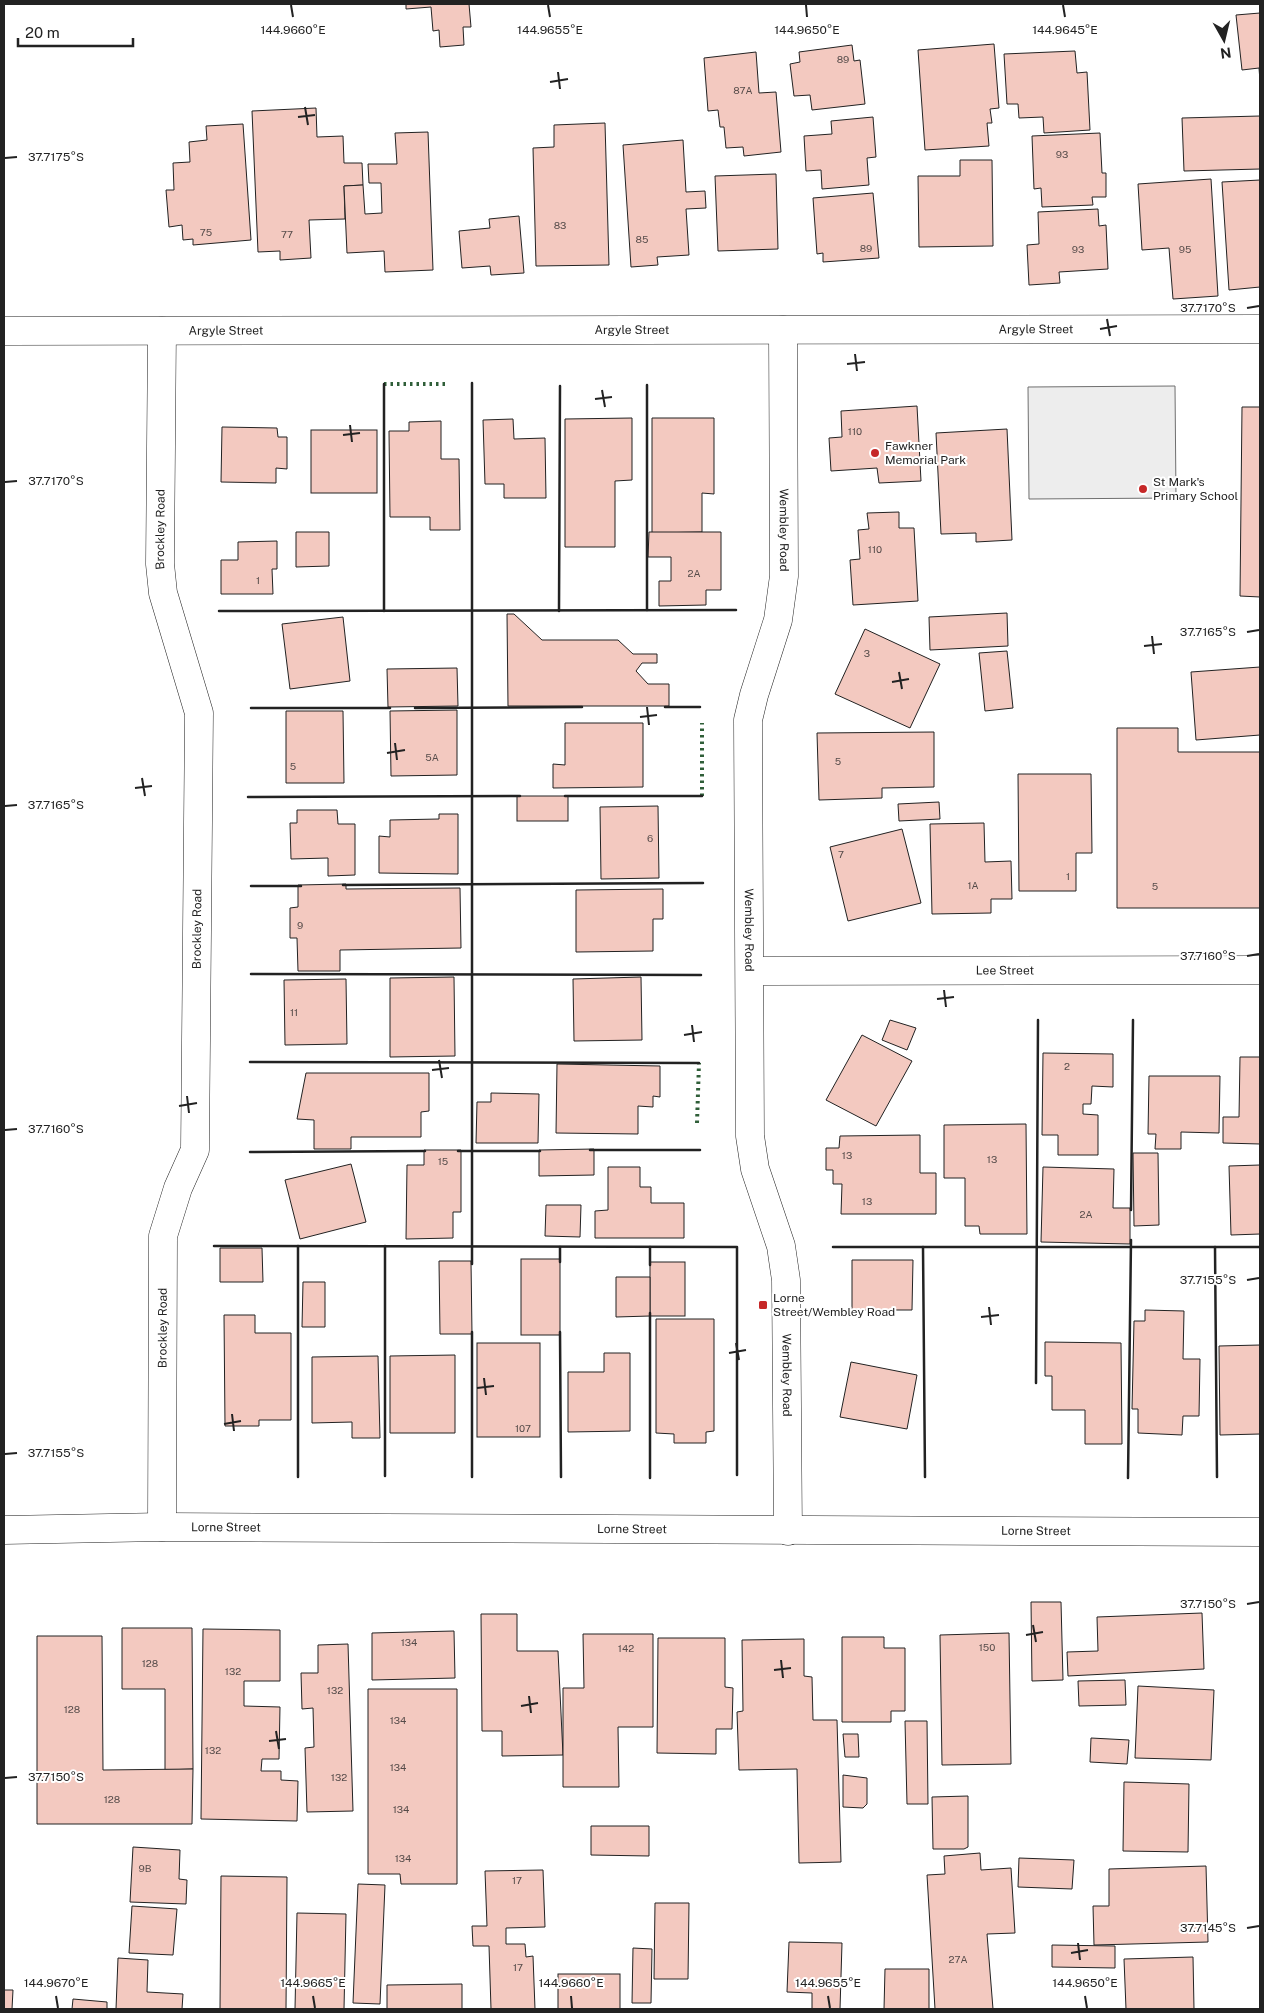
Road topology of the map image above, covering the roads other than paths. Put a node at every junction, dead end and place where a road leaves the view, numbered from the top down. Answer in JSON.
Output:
{"nodes":[{"id":1,"x":1260,"y":329,"type":"edge"},
{"id":2,"x":783,"y":330,"type":"junction"},
{"id":3,"x":4,"y":331,"type":"edge"},
{"id":4,"x":162,"y":331,"type":"junction"},
{"id":5,"x":1260,"y":970,"type":"edge"},
{"id":6,"x":750,"y":971,"type":"junction"},
{"id":7,"x":162,"y":1528,"type":"junction"},
{"id":8,"x":4,"y":1530,"type":"edge"},
{"id":9,"x":788,"y":1531,"type":"junction"},
{"id":10,"x":1260,"y":1532,"type":"edge"}],
"edges":[{"from":1,"to":2,"type":"street","name":"Argyle Street"},
{"from":2,"to":4,"type":"street","name":"Argyle Street"},
{"from":2,"to":6,"type":"street","name":"Wembley Road"},
{"from":3,"to":4,"type":"street","name":"Argyle Street"},
{"from":4,"to":7,"type":"street","name":"Brockley Road"},
{"from":5,"to":6,"type":"street","name":"Lee Street"},
{"from":6,"to":9,"type":"street","name":"Wembley Road"},
{"from":7,"to":8,"type":"street","name":"Lorne Street"},
{"from":7,"to":9,"type":"street","name":"Lorne Street"},
{"from":9,"to":10,"type":"street","name":"Lorne Street"}]}
